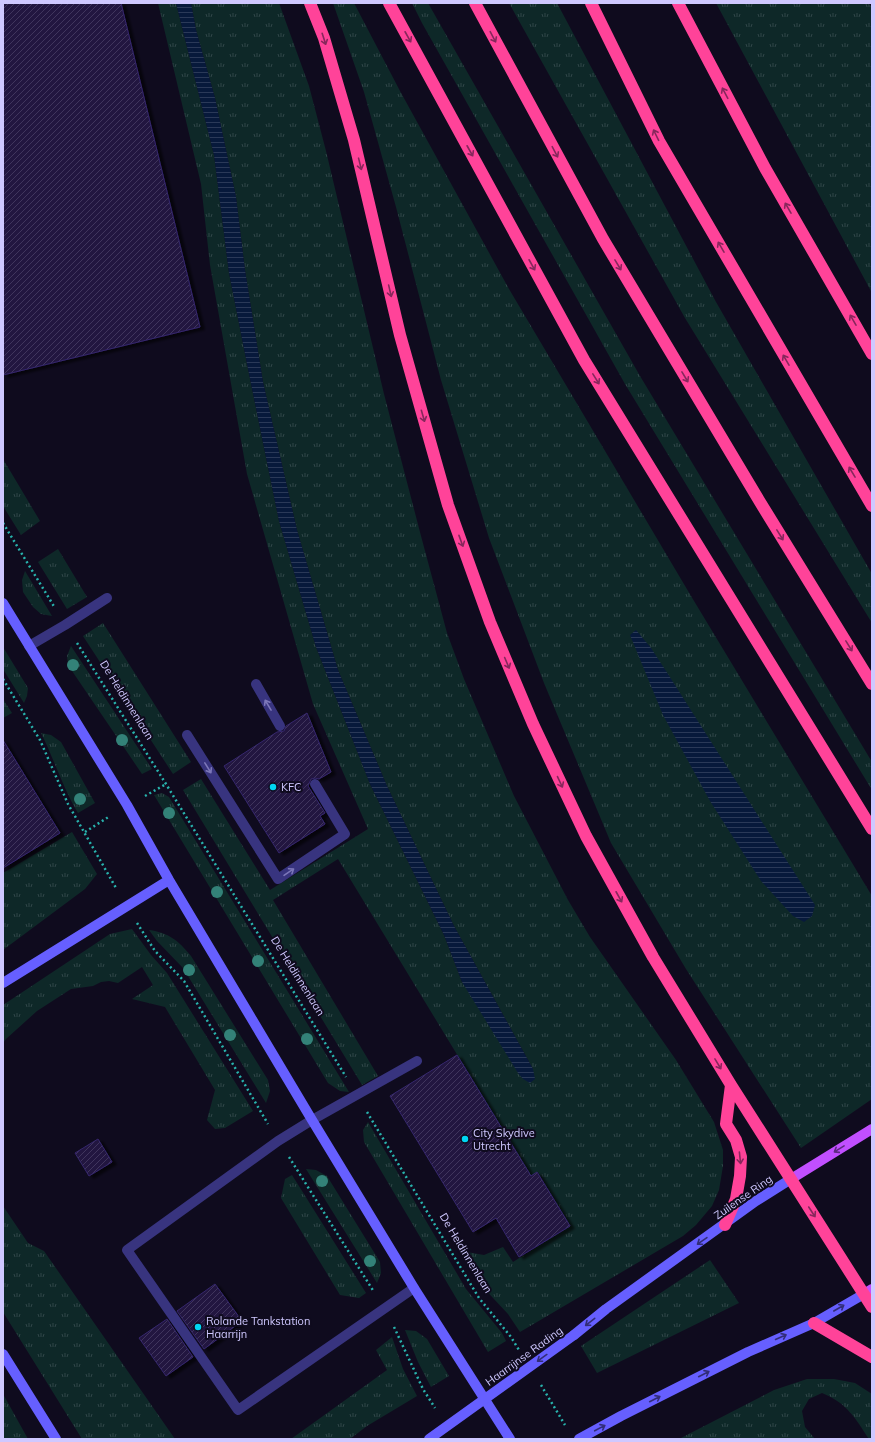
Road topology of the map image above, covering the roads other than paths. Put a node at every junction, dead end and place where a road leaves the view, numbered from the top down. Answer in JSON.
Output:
{"nodes":[{"id":1,"x":310,"y":3,"type":"edge"},
{"id":2,"x":389,"y":3,"type":"edge"},
{"id":3,"x":475,"y":3,"type":"edge"},
{"id":4,"x":591,"y":3,"type":"edge"},
{"id":5,"x":678,"y":3,"type":"edge"},
{"id":6,"x":872,"y":354,"type":"edge"},
{"id":7,"x":872,"y":506,"type":"edge"},
{"id":8,"x":107,"y":598,"type":"dead end"},
{"id":9,"x":3,"y":603,"type":"edge"},
{"id":10,"x":29,"y":646,"type":"junction"},
{"id":11,"x":256,"y":684,"type":"dead end"},
{"id":12,"x":872,"y":684,"type":"edge"},
{"id":13,"x":280,"y":726,"type":"dead end"},
{"id":14,"x":187,"y":735,"type":"dead end"},
{"id":15,"x":315,"y":784,"type":"dead end"},
{"id":16,"x":872,"y":829,"type":"edge"},
{"id":17,"x":169,"y":880,"type":"junction"},
{"id":18,"x":3,"y":983,"type":"edge"},
{"id":19,"x":417,"y":1061,"type":"dead end"},
{"id":20,"x":731,"y":1085,"type":"junction"},
{"id":21,"x":312,"y":1120,"type":"junction"},
{"id":22,"x":872,"y":1129,"type":"edge"},
{"id":23,"x":791,"y":1179,"type":"junction"},
{"id":24,"x":725,"y":1225,"type":"junction"},
{"id":25,"x":414,"y":1288,"type":"junction"},
{"id":26,"x":632,"y":1291,"type":"joint"},
{"id":27,"x":868,"y":1292,"type":"edge"},
{"id":28,"x":872,"y":1307,"type":"edge"},
{"id":29,"x":814,"y":1323,"type":"junction"},
{"id":30,"x":3,"y":1354,"type":"edge"},
{"id":31,"x":872,"y":1357,"type":"edge"},
{"id":32,"x":56,"y":1439,"type":"edge"},
{"id":33,"x":429,"y":1439,"type":"edge"},
{"id":34,"x":510,"y":1439,"type":"edge"},
{"id":35,"x":579,"y":1439,"type":"edge"}],
"edges":[{"from":1,"to":20,"type":"highway","one_way":true},
{"from":2,"to":16,"type":"highway","one_way":true},
{"from":3,"to":12,"type":"highway","one_way":true},
{"from":7,"to":4,"type":"highway","one_way":true},
{"from":6,"to":5,"type":"highway","one_way":true},
{"from":8,"to":10,"type":"lane"},
{"from":9,"to":10,"type":"main road"},
{"from":10,"to":17,"type":"main road"},
{"from":13,"to":11,"type":"lane","one_way":true},
{"from":14,"to":15,"type":"lane","one_way":true},
{"from":17,"to":18,"type":"main road"},
{"from":17,"to":21,"type":"main road"},
{"from":19,"to":21,"type":"lane"},
{"from":20,"to":23,"type":"highway"},
{"from":20,"to":24,"type":"highway","one_way":true},
{"from":21,"to":25,"type":"main road"},
{"from":21,"to":25,"type":"lane"},
{"from":22,"to":23,"type":"main road","name":"Zuilense Ring","one_way":true},
{"from":23,"to":24,"type":"main road","name":"Zuilense Ring"},
{"from":23,"to":27,"type":"highway","one_way":true},
{"from":24,"to":26,"type":"main road","name":"Zuilense Ring","one_way":true},
{"from":25,"to":34,"type":"main road"},
{"from":26,"to":33,"type":"main road","name":"Haarrijnse Rading","one_way":true,"bridge":true},
{"from":27,"to":28,"type":"highway"},
{"from":29,"to":27,"type":"main road","one_way":true},
{"from":29,"to":31,"type":"highway"},
{"from":35,"to":29,"type":"main road","one_way":true},
{"from":30,"to":32,"type":"main road"}]}
